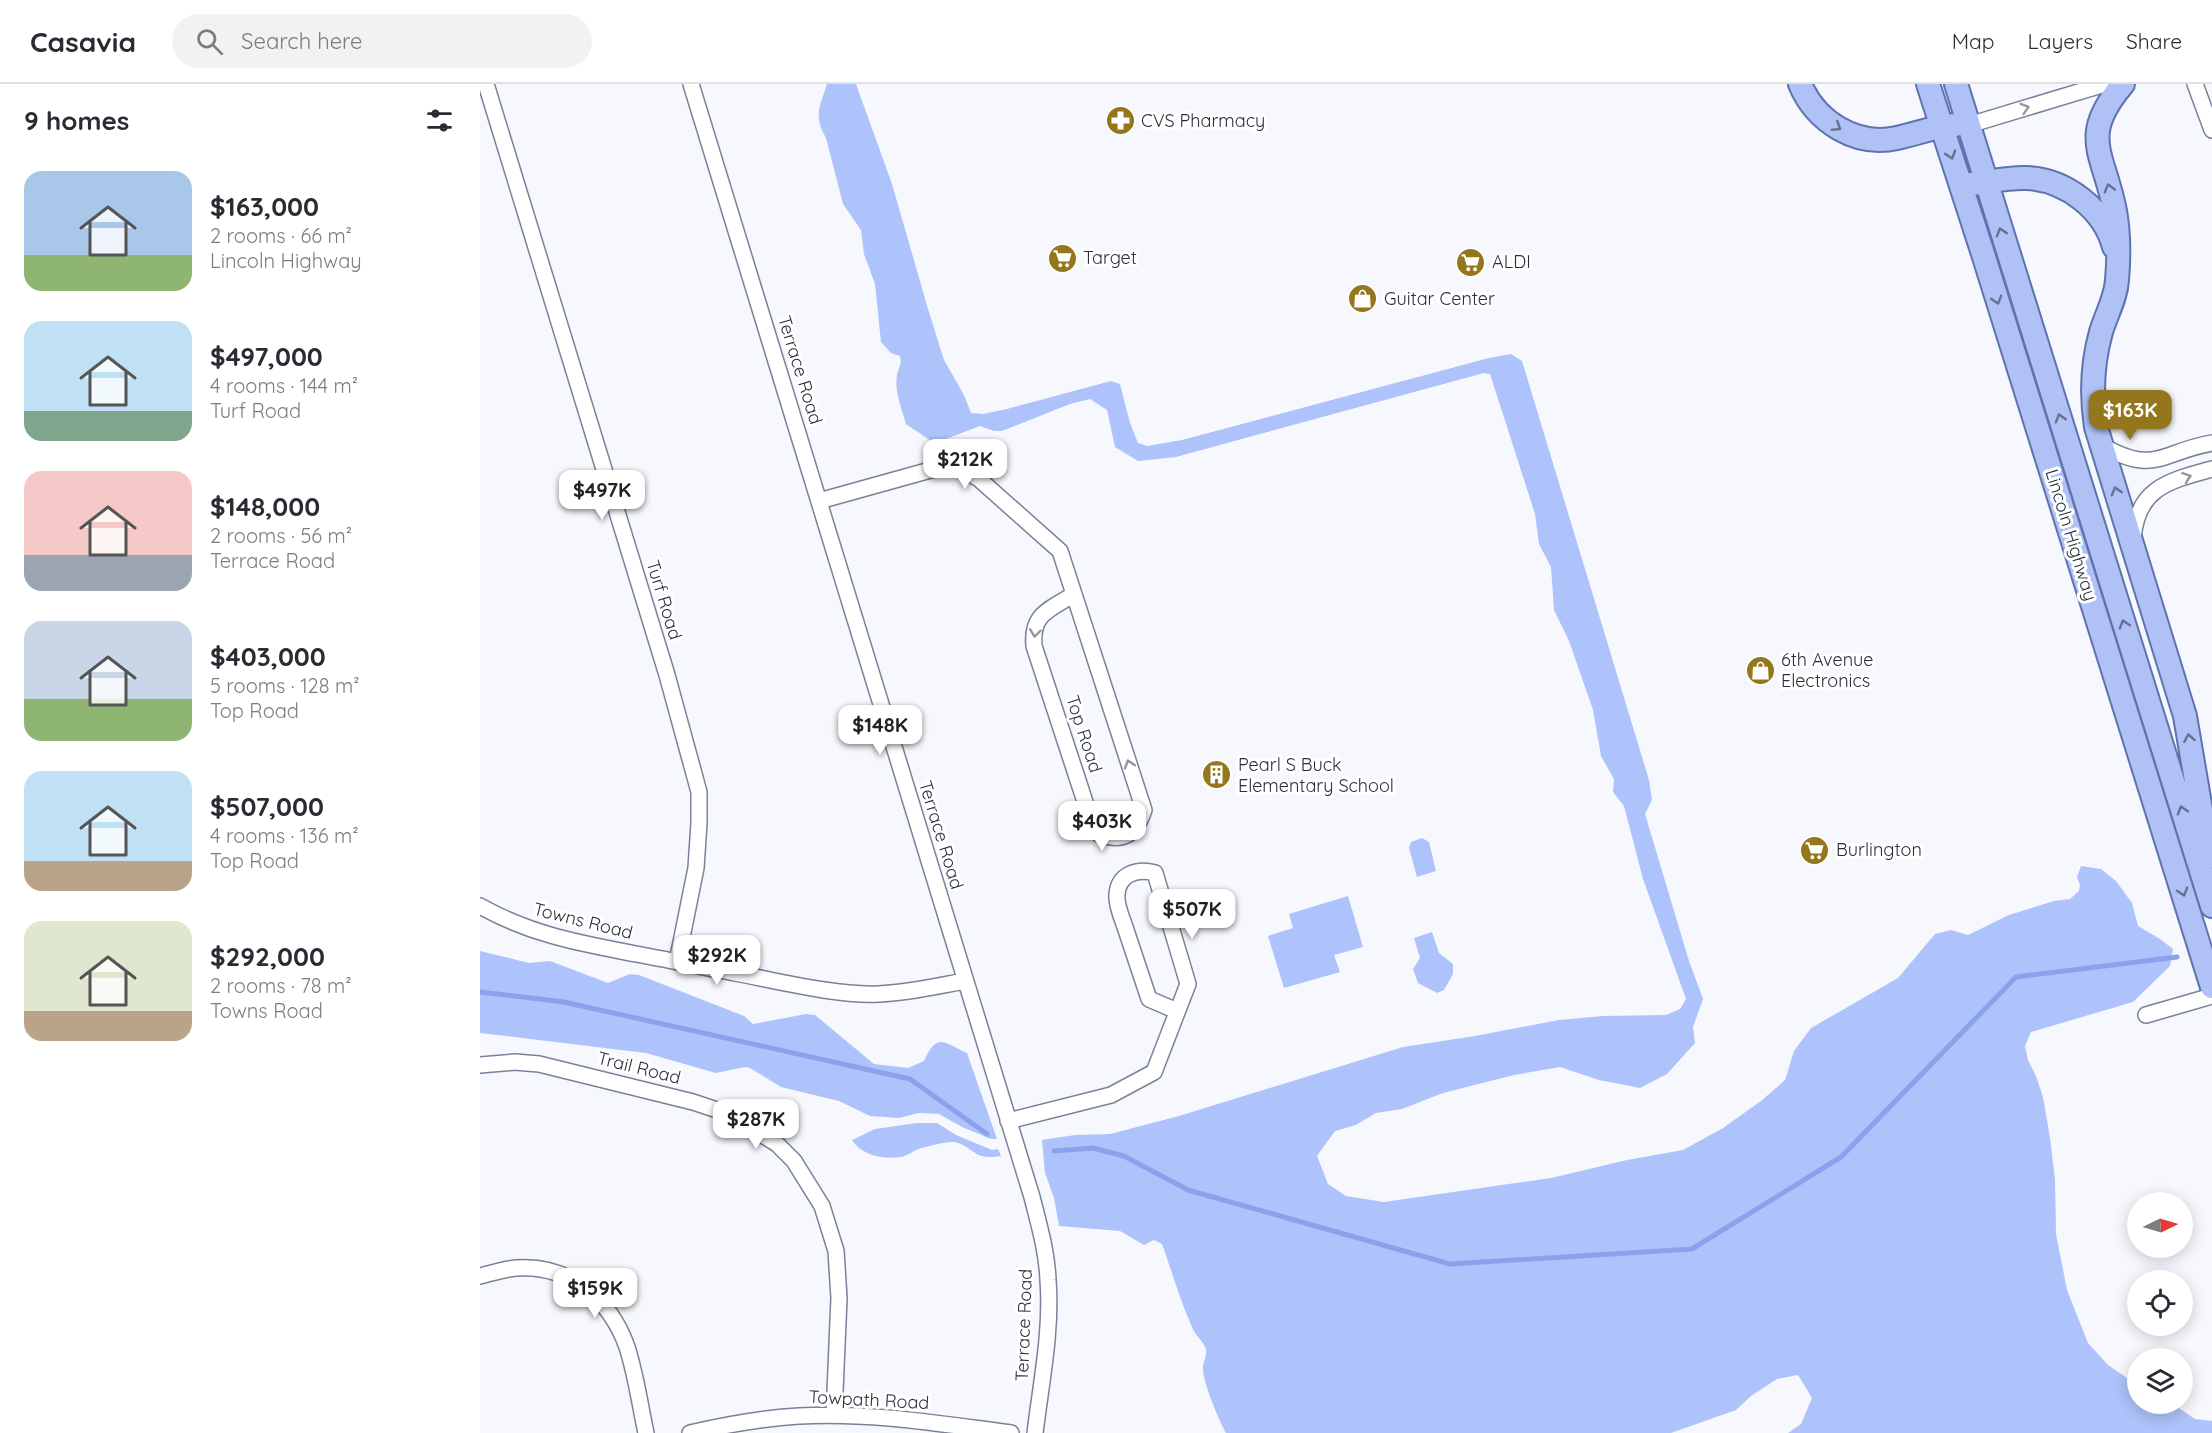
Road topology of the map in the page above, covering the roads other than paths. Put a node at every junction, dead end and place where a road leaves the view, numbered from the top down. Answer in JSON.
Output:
{"nodes":[{"id":1,"x":486,"y":84,"type":"edge"},
{"id":2,"x":691,"y":84,"type":"edge"},
{"id":3,"x":1800,"y":84,"type":"edge"},
{"id":4,"x":1928,"y":84,"type":"edge"},
{"id":5,"x":1956,"y":84,"type":"edge"},
{"id":6,"x":2105,"y":84,"type":"edge"},
{"id":7,"x":2123,"y":84,"type":"edge"},
{"id":8,"x":2195,"y":84,"type":"edge"},
{"id":9,"x":1969,"y":125,"type":"junction"},
{"id":10,"x":1941,"y":126,"type":"junction"},
{"id":11,"x":2212,"y":130,"type":"edge"},
{"id":12,"x":1987,"y":183,"type":"junction"},
{"id":13,"x":1960,"y":184,"type":"junction"},
{"id":14,"x":2117,"y":266,"type":"junction"},
{"id":15,"x":2212,"y":443,"type":"edge"},
{"id":16,"x":2101,"y":445,"type":"junction"},
{"id":17,"x":2212,"y":469,"type":"edge"},
{"id":18,"x":819,"y":501,"type":"junction"},
{"id":19,"x":2133,"y":545,"type":"junction"},
{"id":20,"x":1074,"y":594,"type":"junction"},
{"id":21,"x":2212,"y":879,"type":"edge"},
{"id":22,"x":480,"y":906,"type":"edge"},
{"id":23,"x":2212,"y":906,"type":"edge"},
{"id":24,"x":677,"y":962,"type":"junction"},
{"id":25,"x":965,"y":981,"type":"junction"},
{"id":26,"x":2212,"y":987,"type":"edge"},
{"id":27,"x":2212,"y":996,"type":"edge"},
{"id":28,"x":1177,"y":1011,"type":"junction"},
{"id":29,"x":2146,"y":1015,"type":"dead end"},
{"id":30,"x":480,"y":1065,"type":"edge"},
{"id":31,"x":1008,"y":1121,"type":"junction"},
{"id":32,"x":480,"y":1276,"type":"edge"},
{"id":33,"x":834,"y":1415,"type":"junction"},
{"id":34,"x":646,"y":1433,"type":"edge"},
{"id":35,"x":690,"y":1433,"type":"edge"},
{"id":36,"x":1011,"y":1433,"type":"edge"},
{"id":37,"x":1035,"y":1433,"type":"edge"}],
"edges":[{"from":1,"to":24,"type":"street","name":"Turf Road"},
{"from":2,"to":18,"type":"street","name":"Terrace Road"},
{"from":3,"to":10,"type":"main road","one_way":true},
{"from":4,"to":10,"type":"main road","name":"Lincoln Highway"},
{"from":5,"to":9,"type":"main road","name":"Lincoln Highway"},
{"from":9,"to":6,"type":"street","one_way":true},
{"from":14,"to":7,"type":"main road","one_way":true},
{"from":8,"to":11,"type":"street"},
{"from":9,"to":10,"type":"main road"},
{"from":9,"to":12,"type":"main road","name":"Lincoln Highway"},
{"from":10,"to":13,"type":"main road","name":"Lincoln Highway","one_way":true},
{"from":12,"to":13,"type":"main road"},
{"from":12,"to":14,"type":"main road"},
{"from":23,"to":12,"type":"main road","name":"Lincoln Highway","one_way":true},
{"from":13,"to":26,"type":"main road","name":"Lincoln Highway","one_way":true},
{"from":14,"to":16,"type":"main road"},
{"from":15,"to":16,"type":"street"},
{"from":19,"to":16,"type":"main road","one_way":true},
{"from":19,"to":17,"type":"street","one_way":true},
{"from":18,"to":20,"type":"street","name":"Top Road"},
{"from":18,"to":25,"type":"street","name":"Terrace Road"},
{"from":21,"to":19,"type":"main road","one_way":true},
{"from":20,"to":20,"type":"street","name":"Top Road","one_way":true},
{"from":22,"to":24,"type":"street","name":"Towns Road"},
{"from":24,"to":25,"type":"street","name":"Towns Road"},
{"from":25,"to":31,"type":"street","name":"Terrace Road"},
{"from":27,"to":29,"type":"street"},
{"from":28,"to":28,"type":"street"},
{"from":28,"to":31,"type":"street"},
{"from":30,"to":33,"type":"street","name":"Trail Road"},
{"from":31,"to":37,"type":"street","name":"Terrace Road"},
{"from":32,"to":34,"type":"street"},
{"from":33,"to":35,"type":"street","name":"Towpath Road"},
{"from":33,"to":36,"type":"street","name":"Towpath Road"}]}
